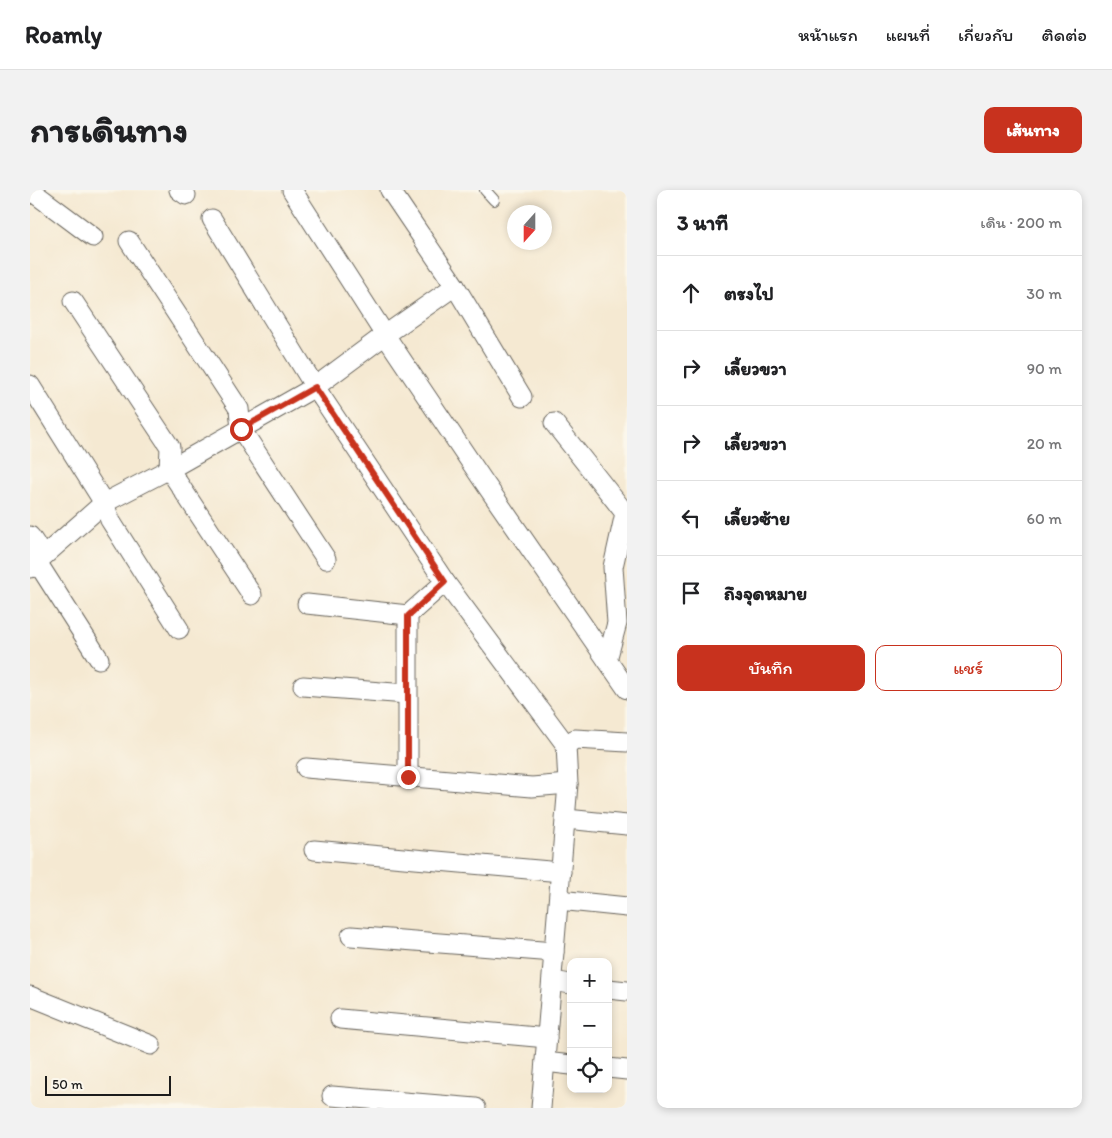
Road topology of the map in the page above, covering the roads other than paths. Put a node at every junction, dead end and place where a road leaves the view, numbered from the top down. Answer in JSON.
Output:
{"nodes":[{"id":1,"x":30,"y":190,"type":"edge"},
{"id":2,"x":292,"y":190,"type":"edge"},
{"id":3,"x":390,"y":190,"type":"edge"},
{"id":4,"x":485,"y":190,"type":"edge"},
{"id":5,"x":494,"y":200,"type":"dead end"},
{"id":6,"x":212,"y":219,"type":"dead end"},
{"id":7,"x":93,"y":238,"type":"dead end"},
{"id":8,"x":129,"y":241,"type":"dead end"},
{"id":9,"x":455,"y":286,"type":"junction"},
{"id":10,"x":73,"y":301,"type":"dead end"},
{"id":11,"x":385,"y":335,"type":"junction"},
{"id":12,"x":30,"y":385,"type":"edge"},
{"id":13,"x":315,"y":387,"type":"junction"},
{"id":14,"x":522,"y":397,"type":"dead end"},
{"id":15,"x":554,"y":423,"type":"dead end"},
{"id":16,"x":241,"y":429,"type":"junction"},
{"id":17,"x":169,"y":469,"type":"junction"},
{"id":18,"x":104,"y":503,"type":"junction"},
{"id":19,"x":30,"y":536,"type":"edge"},
{"id":20,"x":326,"y":559,"type":"dead end"},
{"id":21,"x":33,"y":565,"type":"edge"},
{"id":22,"x":445,"y":582,"type":"junction"},
{"id":23,"x":252,"y":595,"type":"dead end"},
{"id":24,"x":307,"y":604,"type":"dead end"},
{"id":25,"x":408,"y":616,"type":"junction"},
{"id":26,"x":179,"y":629,"type":"dead end"},
{"id":27,"x":99,"y":659,"type":"dead end"},
{"id":28,"x":607,"y":660,"type":"junction"},
{"id":29,"x":303,"y":686,"type":"dead end"},
{"id":30,"x":627,"y":689,"type":"edge"},
{"id":31,"x":408,"y":694,"type":"junction"},
{"id":32,"x":627,"y":742,"type":"edge"},
{"id":33,"x":566,"y":745,"type":"junction"},
{"id":34,"x":306,"y":768,"type":"dead end"},
{"id":35,"x":408,"y":777,"type":"junction"},
{"id":36,"x":568,"y":784,"type":"junction"},
{"id":37,"x":566,"y":819,"type":"junction"},
{"id":38,"x":627,"y":825,"type":"edge"},
{"id":39,"x":314,"y":850,"type":"dead end"},
{"id":40,"x":561,"y":872,"type":"junction"},
{"id":41,"x":559,"y":900,"type":"junction"},
{"id":42,"x":627,"y":907,"type":"edge"},
{"id":43,"x":351,"y":936,"type":"dead end"},
{"id":44,"x":554,"y":952,"type":"junction"},
{"id":45,"x":552,"y":982,"type":"junction"},
{"id":46,"x":567,"y":984,"type":"edge"},
{"id":47,"x":612,"y":989,"type":"edge"},
{"id":48,"x":627,"y":991,"type":"edge"},
{"id":49,"x":30,"y":996,"type":"edge"},
{"id":50,"x":340,"y":1019,"type":"dead end"},
{"id":51,"x":547,"y":1038,"type":"junction"},
{"id":52,"x":151,"y":1046,"type":"dead end"},
{"id":53,"x":545,"y":1062,"type":"junction"},
{"id":54,"x":567,"y":1065,"type":"edge"},
{"id":55,"x":612,"y":1068,"type":"edge"},
{"id":56,"x":627,"y":1070,"type":"edge"},
{"id":57,"x":332,"y":1096,"type":"dead end"},
{"id":58,"x":476,"y":1108,"type":"edge"},
{"id":59,"x":541,"y":1108,"type":"edge"}],
"edges":[{"from":1,"to":7,"type":"street"},
{"from":2,"to":11,"type":"street"},
{"from":3,"to":9,"type":"street"},
{"from":4,"to":5,"type":"lane"},
{"from":6,"to":13,"type":"street"},
{"from":8,"to":16,"type":"street"},
{"from":9,"to":11,"type":"street"},
{"from":9,"to":14,"type":"street"},
{"from":10,"to":17,"type":"street"},
{"from":11,"to":13,"type":"street"},
{"from":11,"to":28,"type":"street"},
{"from":12,"to":18,"type":"street"},
{"from":13,"to":16,"type":"street"},
{"from":13,"to":22,"type":"street"},
{"from":15,"to":28,"type":"street"},
{"from":16,"to":17,"type":"street"},
{"from":16,"to":20,"type":"street"},
{"from":17,"to":18,"type":"street"},
{"from":17,"to":23,"type":"street"},
{"from":18,"to":21,"type":"street"},
{"from":18,"to":26,"type":"street"},
{"from":19,"to":21,"type":"street"},
{"from":21,"to":27,"type":"street"},
{"from":22,"to":25,"type":"street"},
{"from":22,"to":33,"type":"street"},
{"from":24,"to":25,"type":"street"},
{"from":25,"to":31,"type":"street"},
{"from":28,"to":30,"type":"street"},
{"from":29,"to":31,"type":"street"},
{"from":31,"to":35,"type":"street"},
{"from":32,"to":33,"type":"street"},
{"from":33,"to":36,"type":"street"},
{"from":34,"to":35,"type":"street"},
{"from":35,"to":36,"type":"street"},
{"from":36,"to":37,"type":"street"},
{"from":37,"to":38,"type":"street"},
{"from":37,"to":40,"type":"street"},
{"from":39,"to":40,"type":"street"},
{"from":40,"to":41,"type":"street"},
{"from":41,"to":42,"type":"street"},
{"from":41,"to":44,"type":"street"},
{"from":43,"to":44,"type":"street"},
{"from":44,"to":45,"type":"street"},
{"from":45,"to":46,"type":"street"},
{"from":45,"to":51,"type":"street"},
{"from":47,"to":48,"type":"street"},
{"from":49,"to":52,"type":"street"},
{"from":50,"to":51,"type":"street"},
{"from":51,"to":53,"type":"street"},
{"from":53,"to":54,"type":"street"},
{"from":53,"to":59,"type":"street"},
{"from":55,"to":56,"type":"street"},
{"from":57,"to":58,"type":"street"}]}
